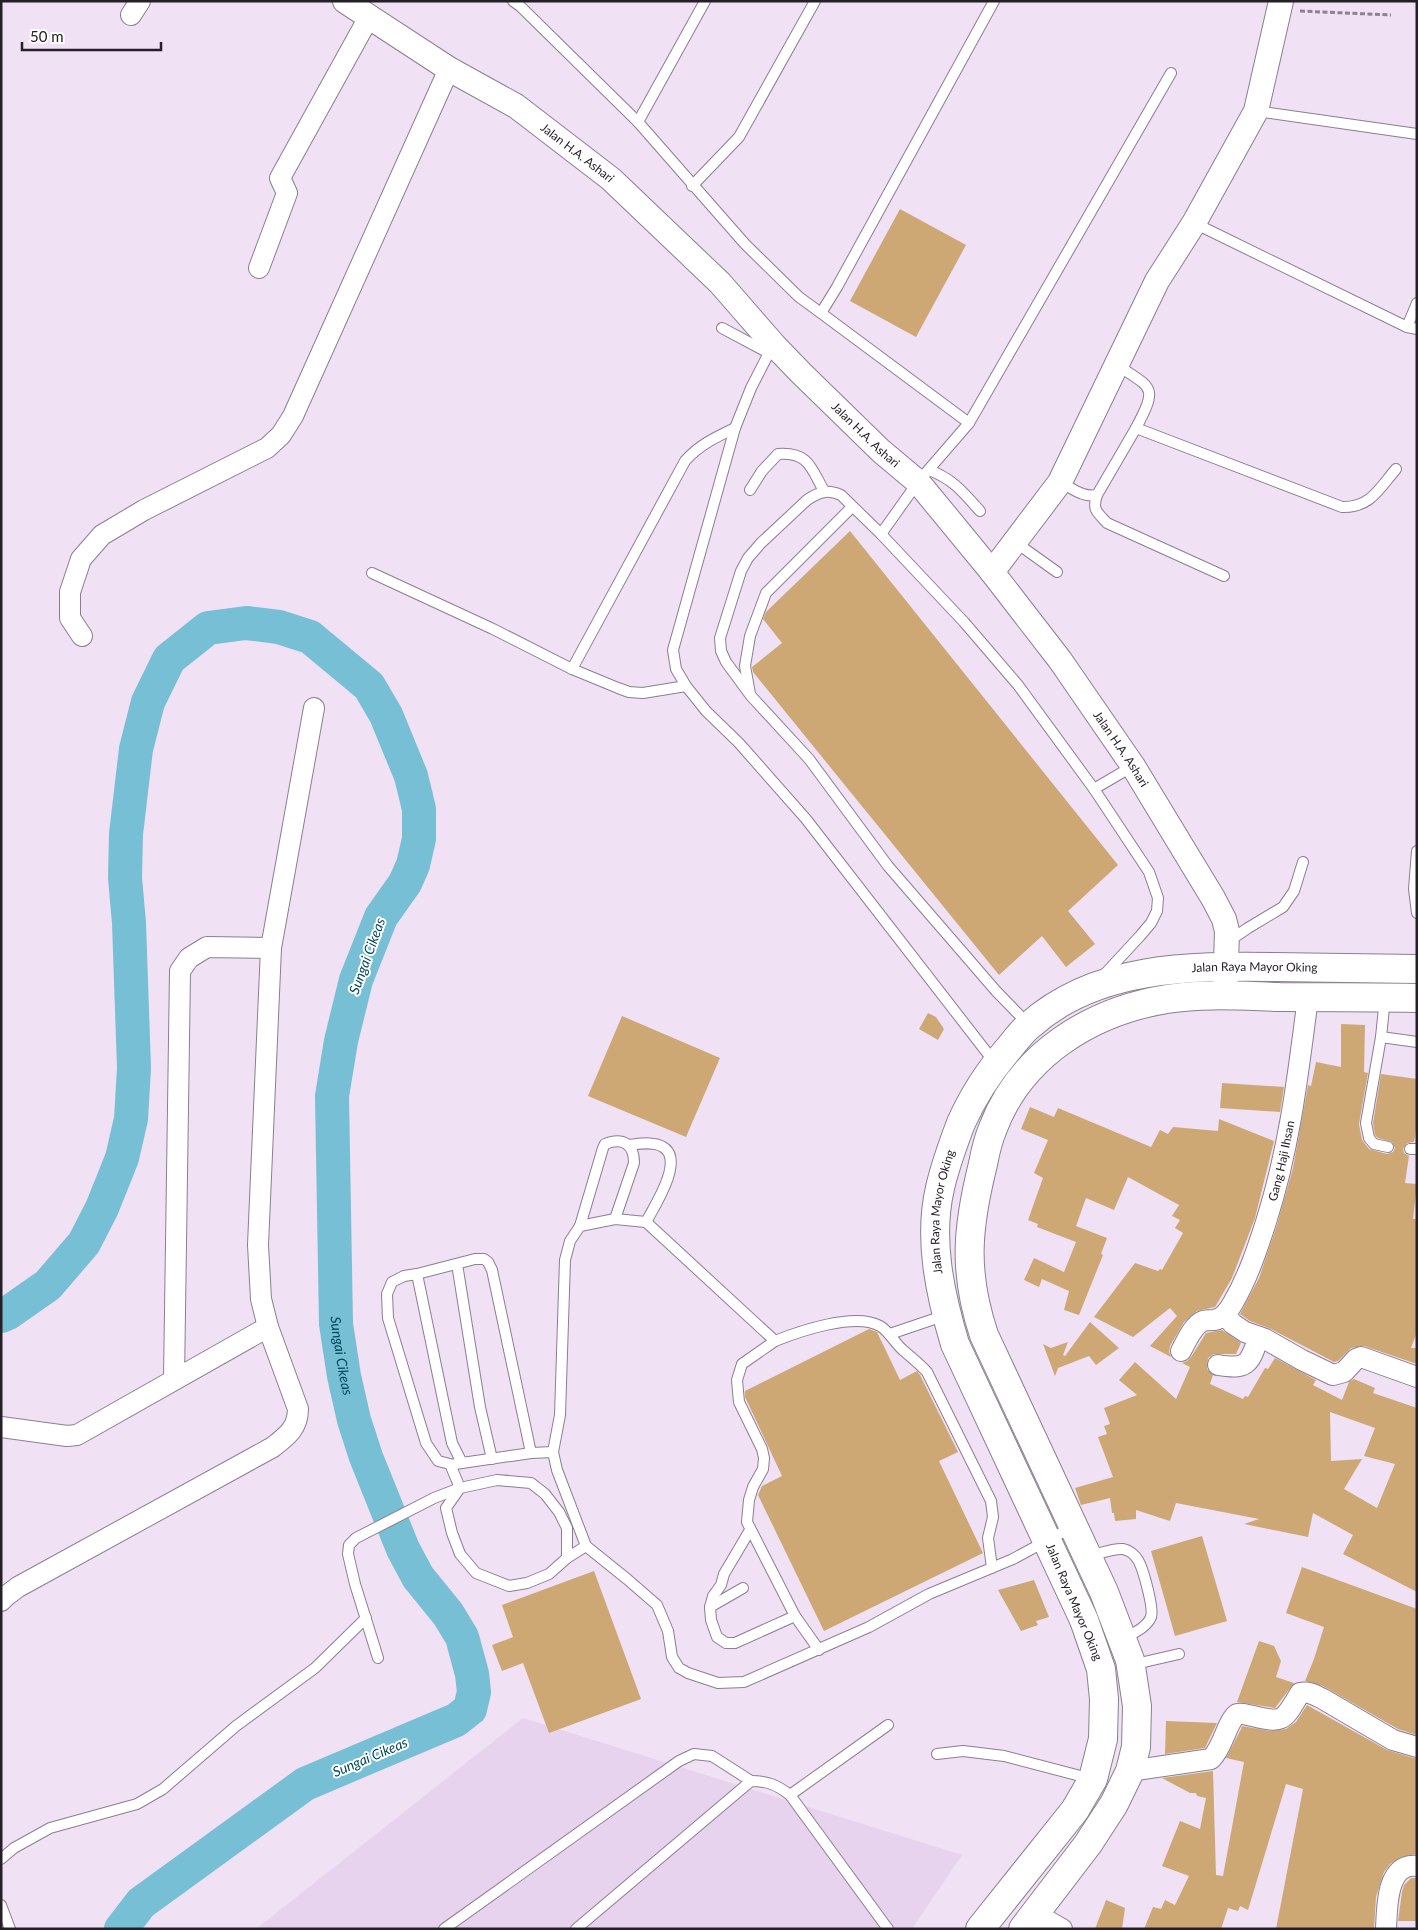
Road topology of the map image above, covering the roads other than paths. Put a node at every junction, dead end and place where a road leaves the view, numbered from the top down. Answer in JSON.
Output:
{"nodes":[{"id":1,"x":345,"y":1,"type":"edge"},
{"id":2,"x":705,"y":1,"type":"edge"},
{"id":3,"x":815,"y":1,"type":"edge"},
{"id":4,"x":994,"y":1,"type":"edge"},
{"id":5,"x":519,"y":3,"type":"edge"},
{"id":6,"x":1280,"y":6,"type":"edge"},
{"id":7,"x":369,"y":17,"type":"junction"},
{"id":8,"x":449,"y":69,"type":"junction"},
{"id":9,"x":1171,"y":73,"type":"dead end"},
{"id":10,"x":1256,"y":111,"type":"junction"},
{"id":11,"x":638,"y":122,"type":"junction"},
{"id":12,"x":1417,"y":134,"type":"edge"},
{"id":13,"x":692,"y":186,"type":"junction"},
{"id":14,"x":1194,"y":223,"type":"junction"},
{"id":15,"x":259,"y":268,"type":"dead end"},
{"id":16,"x":1417,"y":303,"type":"edge"},
{"id":17,"x":821,"y":313,"type":"junction"},
{"id":18,"x":722,"y":328,"type":"dead end"},
{"id":19,"x":1412,"y":328,"type":"edge"},
{"id":20,"x":771,"y":349,"type":"junction"},
{"id":21,"x":1116,"y":365,"type":"junction"},
{"id":22,"x":969,"y":423,"type":"junction"},
{"id":23,"x":735,"y":428,"type":"junction"},
{"id":24,"x":1136,"y":428,"type":"junction"},
{"id":25,"x":1396,"y":469,"type":"dead end"},
{"id":26,"x":924,"y":476,"type":"junction"},
{"id":27,"x":1060,"y":482,"type":"junction"},
{"id":28,"x":750,"y":490,"type":"dead end"},
{"id":29,"x":824,"y":491,"type":"junction"},
{"id":30,"x":1097,"y":495,"type":"junction"},
{"id":31,"x":852,"y":507,"type":"junction"},
{"id":32,"x":980,"y":511,"type":"dead end"},
{"id":33,"x":881,"y":534,"type":"junction"},
{"id":34,"x":1015,"y":542,"type":"junction"},
{"id":35,"x":372,"y":572,"type":"dead end"},
{"id":36,"x":992,"y":572,"type":"junction"},
{"id":37,"x":1058,"y":572,"type":"dead end"},
{"id":38,"x":1224,"y":576,"type":"dead end"},
{"id":39,"x":82,"y":636,"type":"dead end"},
{"id":40,"x":572,"y":669,"type":"junction"},
{"id":41,"x":686,"y":686,"type":"junction"},
{"id":42,"x":751,"y":696,"type":"junction"},
{"id":43,"x":314,"y":708,"type":"dead end"},
{"id":44,"x":1133,"y":766,"type":"junction"},
{"id":45,"x":1094,"y":789,"type":"junction"},
{"id":46,"x":1417,"y":851,"type":"edge"},
{"id":47,"x":1303,"y":862,"type":"dead end"},
{"id":48,"x":1417,"y":913,"type":"edge"},
{"id":49,"x":271,"y":948,"type":"junction"},
{"id":50,"x":1226,"y":955,"type":"junction"},
{"id":51,"x":1417,"y":969,"type":"edge"},
{"id":52,"x":1092,"y":987,"type":"junction"},
{"id":53,"x":1226,"y":996,"type":"junction"},
{"id":54,"x":1308,"y":997,"type":"junction"},
{"id":55,"x":1385,"y":998,"type":"junction"},
{"id":56,"x":1417,"y":998,"type":"edge"},
{"id":57,"x":1026,"y":1029,"type":"junction"},
{"id":58,"x":1381,"y":1037,"type":"junction"},
{"id":59,"x":1417,"y":1042,"type":"edge"},
{"id":60,"x":995,"y":1064,"type":"junction"},
{"id":61,"x":628,"y":1145,"type":"junction"},
{"id":62,"x":1388,"y":1146,"type":"dead end"},
{"id":63,"x":615,"y":1219,"type":"junction"},
{"id":64,"x":646,"y":1222,"type":"junction"},
{"id":65,"x":580,"y":1226,"type":"junction"},
{"id":66,"x":457,"y":1264,"type":"junction"},
{"id":67,"x":417,"y":1274,"type":"junction"},
{"id":68,"x":946,"y":1315,"type":"junction"},
{"id":69,"x":1225,"y":1315,"type":"junction"},
{"id":70,"x":268,"y":1327,"type":"junction"},
{"id":71,"x":890,"y":1334,"type":"junction"},
{"id":72,"x":1259,"y":1337,"type":"junction"},
{"id":73,"x":774,"y":1341,"type":"junction"},
{"id":74,"x":1180,"y":1351,"type":"dead end"},
{"id":75,"x":1218,"y":1365,"type":"dead end"},
{"id":76,"x":1417,"y":1377,"type":"edge"},
{"id":77,"x":174,"y":1380,"type":"junction"},
{"id":78,"x":1,"y":1427,"type":"edge"},
{"id":79,"x":553,"y":1452,"type":"junction"},
{"id":80,"x":531,"y":1453,"type":"junction"},
{"id":81,"x":492,"y":1459,"type":"junction"},
{"id":82,"x":450,"y":1464,"type":"junction"},
{"id":83,"x":462,"y":1464,"type":"junction"},
{"id":84,"x":460,"y":1488,"type":"junction"},
{"id":85,"x":1073,"y":1526,"type":"junction"},
{"id":86,"x":750,"y":1530,"type":"junction"},
{"id":87,"x":1048,"y":1539,"type":"junction"},
{"id":88,"x":586,"y":1546,"type":"junction"},
{"id":89,"x":1088,"y":1556,"type":"junction"},
{"id":90,"x":567,"y":1558,"type":"junction"},
{"id":91,"x":992,"y":1568,"type":"junction"},
{"id":92,"x":743,"y":1588,"type":"dead end"},
{"id":93,"x":1,"y":1601,"type":"edge"},
{"id":94,"x":710,"y":1607,"type":"junction"},
{"id":95,"x":795,"y":1616,"type":"junction"},
{"id":96,"x":366,"y":1618,"type":"junction"},
{"id":97,"x":1122,"y":1638,"type":"junction"},
{"id":98,"x":819,"y":1650,"type":"junction"},
{"id":99,"x":1179,"y":1654,"type":"dead end"},
{"id":100,"x":378,"y":1658,"type":"dead end"},
{"id":101,"x":1131,"y":1664,"type":"junction"},
{"id":102,"x":888,"y":1725,"type":"dead end"},
{"id":103,"x":1417,"y":1747,"type":"edge"},
{"id":104,"x":937,"y":1754,"type":"dead end"},
{"id":105,"x":1130,"y":1771,"type":"junction"},
{"id":106,"x":1093,"y":1779,"type":"junction"},
{"id":107,"x":751,"y":1781,"type":"junction"},
{"id":108,"x":790,"y":1795,"type":"junction"},
{"id":109,"x":1,"y":1860,"type":"edge"},
{"id":110,"x":1417,"y":1866,"type":"edge"},
{"id":111,"x":1,"y":1905,"type":"edge"},
{"id":112,"x":1030,"y":1924,"type":"edge"},
{"id":113,"x":10,"y":1929,"type":"edge"},
{"id":114,"x":444,"y":1929,"type":"edge"},
{"id":115,"x":576,"y":1929,"type":"edge"},
{"id":116,"x":888,"y":1929,"type":"edge"},
{"id":117,"x":980,"y":1929,"type":"edge"},
{"id":118,"x":1062,"y":1929,"type":"edge"},
{"id":119,"x":1386,"y":1929,"type":"edge"}],
"edges":[{"from":1,"to":7,"type":"street","name":"Jalan H.A. Ashari"},
{"from":2,"to":11,"type":"lane"},
{"from":3,"to":13,"type":"lane"},
{"from":4,"to":17,"type":"lane"},
{"from":5,"to":11,"type":"lane"},
{"from":6,"to":10,"type":"street"},
{"from":7,"to":8,"type":"street","name":"Jalan H.A. Ashari"},
{"from":7,"to":15,"type":"street"},
{"from":8,"to":20,"type":"street","name":"Jalan H.A. Ashari"},
{"from":8,"to":39,"type":"street"},
{"from":9,"to":22,"type":"lane"},
{"from":10,"to":12,"type":"lane"},
{"from":10,"to":14,"type":"street"},
{"from":11,"to":13,"type":"lane"},
{"from":13,"to":17,"type":"lane"},
{"from":14,"to":19,"type":"lane"},
{"from":14,"to":21,"type":"street"},
{"from":16,"to":19,"type":"lane"},
{"from":17,"to":22,"type":"lane"},
{"from":18,"to":20,"type":"lane"},
{"from":20,"to":23,"type":"lane"},
{"from":20,"to":26,"type":"street","name":"Jalan H.A. Ashari"},
{"from":21,"to":24,"type":"lane"},
{"from":21,"to":27,"type":"street"},
{"from":22,"to":26,"type":"lane"},
{"from":23,"to":40,"type":"lane"},
{"from":23,"to":41,"type":"lane"},
{"from":24,"to":25,"type":"lane"},
{"from":24,"to":30,"type":"lane"},
{"from":26,"to":32,"type":"lane"},
{"from":26,"to":33,"type":"lane"},
{"from":26,"to":36,"type":"street","name":"Jalan H.A. Ashari"},
{"from":27,"to":30,"type":"lane"},
{"from":27,"to":34,"type":"street"},
{"from":28,"to":29,"type":"lane"},
{"from":29,"to":31,"type":"lane"},
{"from":29,"to":42,"type":"lane"},
{"from":30,"to":38,"type":"lane"},
{"from":31,"to":33,"type":"lane"},
{"from":31,"to":42,"type":"lane"},
{"from":33,"to":45,"type":"lane"},
{"from":34,"to":36,"type":"street"},
{"from":34,"to":37,"type":"lane"},
{"from":35,"to":40,"type":"lane"},
{"from":36,"to":44,"type":"street","name":"Jalan H.A. Ashari"},
{"from":40,"to":41,"type":"lane"},
{"from":41,"to":60,"type":"lane"},
{"from":42,"to":57,"type":"lane"},
{"from":43,"to":49,"type":"street"},
{"from":44,"to":45,"type":"lane"},
{"from":44,"to":50,"type":"street","name":"Jalan H.A. Ashari"},
{"from":45,"to":52,"type":"lane"},
{"from":46,"to":48,"type":"lane"},
{"from":47,"to":50,"type":"lane"},
{"from":49,"to":70,"type":"street"},
{"from":49,"to":77,"type":"street"},
{"from":50,"to":51,"type":"main road","name":"Jalan Raya Mayor Oking"},
{"from":50,"to":52,"type":"main road","name":"Jalan Raya Mayor Oking"},
{"from":50,"to":53,"type":"street","name":"Jalan H.A. Ashari"},
{"from":52,"to":57,"type":"main road","name":"Jalan Raya Mayor Oking"},
{"from":53,"to":54,"type":"main road"},
{"from":53,"to":85,"type":"main road"},
{"from":54,"to":55,"type":"main road"},
{"from":54,"to":69,"type":"street","name":"Gang Haji Ihsan"},
{"from":55,"to":56,"type":"main road"},
{"from":55,"to":58,"type":"lane"},
{"from":57,"to":60,"type":"main road","name":"Jalan Raya Mayor Oking"},
{"from":58,"to":59,"type":"lane"},
{"from":58,"to":62,"type":"lane"},
{"from":60,"to":68,"type":"main road","name":"Jalan Raya Mayor Oking"},
{"from":61,"to":63,"type":"lane"},
{"from":61,"to":64,"type":"lane"},
{"from":61,"to":65,"type":"lane"},
{"from":63,"to":64,"type":"lane"},
{"from":63,"to":65,"type":"lane"},
{"from":64,"to":73,"type":"lane"},
{"from":65,"to":79,"type":"lane"},
{"from":66,"to":67,"type":"lane"},
{"from":66,"to":80,"type":"lane"},
{"from":66,"to":81,"type":"lane"},
{"from":67,"to":82,"type":"lane"},
{"from":67,"to":83,"type":"lane"},
{"from":68,"to":71,"type":"lane"},
{"from":68,"to":87,"type":"main road","name":"Jalan Raya Mayor Oking"},
{"from":69,"to":72,"type":"street"},
{"from":69,"to":74,"type":"street"},
{"from":70,"to":77,"type":"street"},
{"from":70,"to":93,"type":"street"},
{"from":71,"to":73,"type":"lane"},
{"from":71,"to":91,"type":"lane"},
{"from":72,"to":75,"type":"street"},
{"from":72,"to":76,"type":"street"},
{"from":73,"to":86,"type":"lane"},
{"from":77,"to":78,"type":"street"},
{"from":79,"to":80,"type":"lane"},
{"from":79,"to":88,"type":"lane"},
{"from":80,"to":81,"type":"lane"},
{"from":81,"to":83,"type":"lane"},
{"from":82,"to":83,"type":"lane"},
{"from":82,"to":84,"type":"lane"},
{"from":84,"to":90,"type":"lane"},
{"from":84,"to":90,"type":"lane"},
{"from":84,"to":96,"type":"lane"},
{"from":85,"to":87,"type":"lane"},
{"from":85,"to":89,"type":"main road"},
{"from":86,"to":94,"type":"lane"},
{"from":86,"to":95,"type":"lane"},
{"from":87,"to":91,"type":"lane"},
{"from":87,"to":106,"type":"main road","name":"Jalan Raya Mayor Oking"},
{"from":88,"to":90,"type":"lane"},
{"from":88,"to":98,"type":"lane"},
{"from":89,"to":97,"type":"main road"},
{"from":89,"to":97,"type":"lane"},
{"from":91,"to":98,"type":"lane"},
{"from":92,"to":94,"type":"lane"},
{"from":94,"to":95,"type":"lane"},
{"from":95,"to":98,"type":"lane"},
{"from":96,"to":100,"type":"lane"},
{"from":96,"to":109,"type":"lane"},
{"from":97,"to":101,"type":"main road"},
{"from":99,"to":101,"type":"lane"},
{"from":101,"to":105,"type":"main road"},
{"from":102,"to":108,"type":"lane"},
{"from":103,"to":105,"type":"street"},
{"from":104,"to":106,"type":"lane"},
{"from":105,"to":112,"type":"main road"},
{"from":106,"to":117,"type":"main road","name":"Jalan Raya Mayor Oking"},
{"from":107,"to":108,"type":"lane"},
{"from":107,"to":114,"type":"lane"},
{"from":107,"to":115,"type":"lane"},
{"from":108,"to":116,"type":"lane"},
{"from":110,"to":119,"type":"street"},
{"from":111,"to":113,"type":"lane"},
{"from":112,"to":118,"type":"street"}]}
